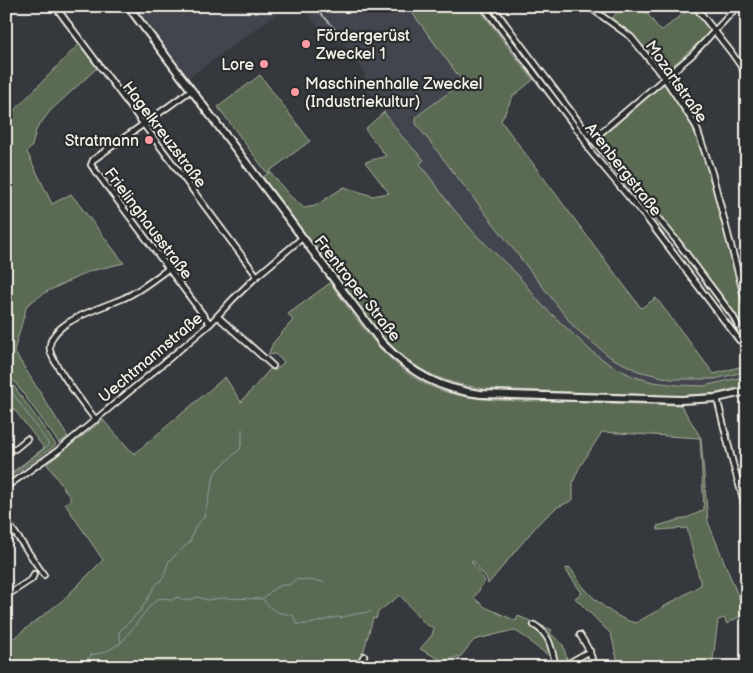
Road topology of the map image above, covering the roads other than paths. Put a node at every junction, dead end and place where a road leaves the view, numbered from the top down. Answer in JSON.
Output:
{"nodes":[{"id":1,"x":55,"y":6,"type":"edge"},
{"id":2,"x":128,"y":6,"type":"edge"},
{"id":3,"x":483,"y":6,"type":"edge"},
{"id":4,"x":492,"y":6,"type":"edge"},
{"id":5,"x":588,"y":6,"type":"edge"},
{"id":6,"x":695,"y":6,"type":"edge"},
{"id":7,"x":738,"y":6,"type":"edge"},
{"id":8,"x":716,"y":31,"type":"junction"},
{"id":9,"x":747,"y":75,"type":"edge"},
{"id":10,"x":665,"y":79,"type":"junction"},
{"id":11,"x":191,"y":90,"type":"junction"},
{"id":12,"x":143,"y":125,"type":"junction"},
{"id":13,"x":593,"y":139,"type":"junction"},
{"id":14,"x":586,"y":144,"type":"junction"},
{"id":15,"x":302,"y":238,"type":"junction"},
{"id":16,"x":168,"y":269,"type":"junction"},
{"id":17,"x":257,"y":276,"type":"junction"},
{"id":18,"x":747,"y":307,"type":"edge"},
{"id":19,"x":217,"y":316,"type":"junction"},
{"id":20,"x":210,"y":324,"type":"junction"},
{"id":21,"x":747,"y":344,"type":"edge"},
{"id":22,"x":273,"y":366,"type":"dead end"},
{"id":23,"x":747,"y":391,"type":"edge"},
{"id":24,"x":718,"y":401,"type":"junction"},
{"id":25,"x":96,"y":420,"type":"junction"},
{"id":26,"x":27,"y":439,"type":"dead end"},
{"id":27,"x":6,"y":441,"type":"edge"},
{"id":28,"x":11,"y":448,"type":"junction"},
{"id":29,"x":6,"y":454,"type":"edge"},
{"id":30,"x":6,"y":486,"type":"edge"},
{"id":31,"x":747,"y":512,"type":"edge"},
{"id":32,"x":6,"y":520,"type":"edge"},
{"id":33,"x":34,"y":574,"type":"dead end"},
{"id":34,"x":44,"y":576,"type":"dead end"},
{"id":35,"x":6,"y":596,"type":"edge"},
{"id":36,"x":534,"y":625,"type":"dead end"},
{"id":37,"x":580,"y":635,"type":"dead end"},
{"id":38,"x":590,"y":651,"type":"junction"},
{"id":39,"x":364,"y":656,"type":"dead end"},
{"id":40,"x":359,"y":666,"type":"edge"},
{"id":41,"x":374,"y":667,"type":"edge"},
{"id":42,"x":556,"y":667,"type":"edge"},
{"id":43,"x":562,"y":667,"type":"edge"},
{"id":44,"x":593,"y":667,"type":"edge"}],
"edges":[{"from":1,"to":12,"type":"street","name":"Hagelkreuzstraße"},
{"from":2,"to":11,"type":"main road","name":"Frentroper Straße"},
{"from":3,"to":14,"type":"street","name":"Arenbergstraße"},
{"from":4,"to":13,"type":"street","name":"Arenbergstraße"},
{"from":5,"to":10,"type":"street","name":"Mozartstraße"},
{"from":6,"to":8,"type":"street"},
{"from":7,"to":8,"type":"street"},
{"from":8,"to":9,"type":"street"},
{"from":8,"to":10,"type":"street"},
{"from":10,"to":13,"type":"street"},
{"from":10,"to":18,"type":"street","name":"Mozartstraße"},
{"from":11,"to":12,"type":"street"},
{"from":11,"to":15,"type":"main road","name":"Frentroper Straße"},
{"from":12,"to":16,"type":"street","name":"Frielinghausstraße"},
{"from":12,"to":17,"type":"street","name":"Hagelkreuzstraße"},
{"from":13,"to":14,"type":"street"},
{"from":13,"to":21,"type":"street","name":"Arenbergstraße"},
{"from":14,"to":21,"type":"street","name":"Arenbergstraße"},
{"from":15,"to":17,"type":"street","name":"Uechtmannstraße"},
{"from":15,"to":24,"type":"main road","name":"Frentroper Straße"},
{"from":16,"to":20,"type":"street","name":"Frielinghausstraße"},
{"from":16,"to":25,"type":"street"},
{"from":17,"to":19,"type":"street","name":"Uechtmannstraße"},
{"from":19,"to":20,"type":"street","name":"Uechtmannstraße"},
{"from":19,"to":22,"type":"street"},
{"from":20,"to":25,"type":"street","name":"Uechtmannstraße"},
{"from":23,"to":24,"type":"main road","name":"Frentroper Straße"},
{"from":24,"to":31,"type":"street"},
{"from":25,"to":30,"type":"street","name":"Uechtmannstraße"},
{"from":26,"to":28,"type":"street"},
{"from":27,"to":28,"type":"street"},
{"from":28,"to":29,"type":"street"},
{"from":32,"to":34,"type":"street"},
{"from":33,"to":35,"type":"street"},
{"from":36,"to":42,"type":"street"},
{"from":37,"to":38,"type":"street"},
{"from":38,"to":43,"type":"street"},
{"from":38,"to":44,"type":"street"},
{"from":39,"to":40,"type":"street"},
{"from":40,"to":41,"type":"street"}]}
